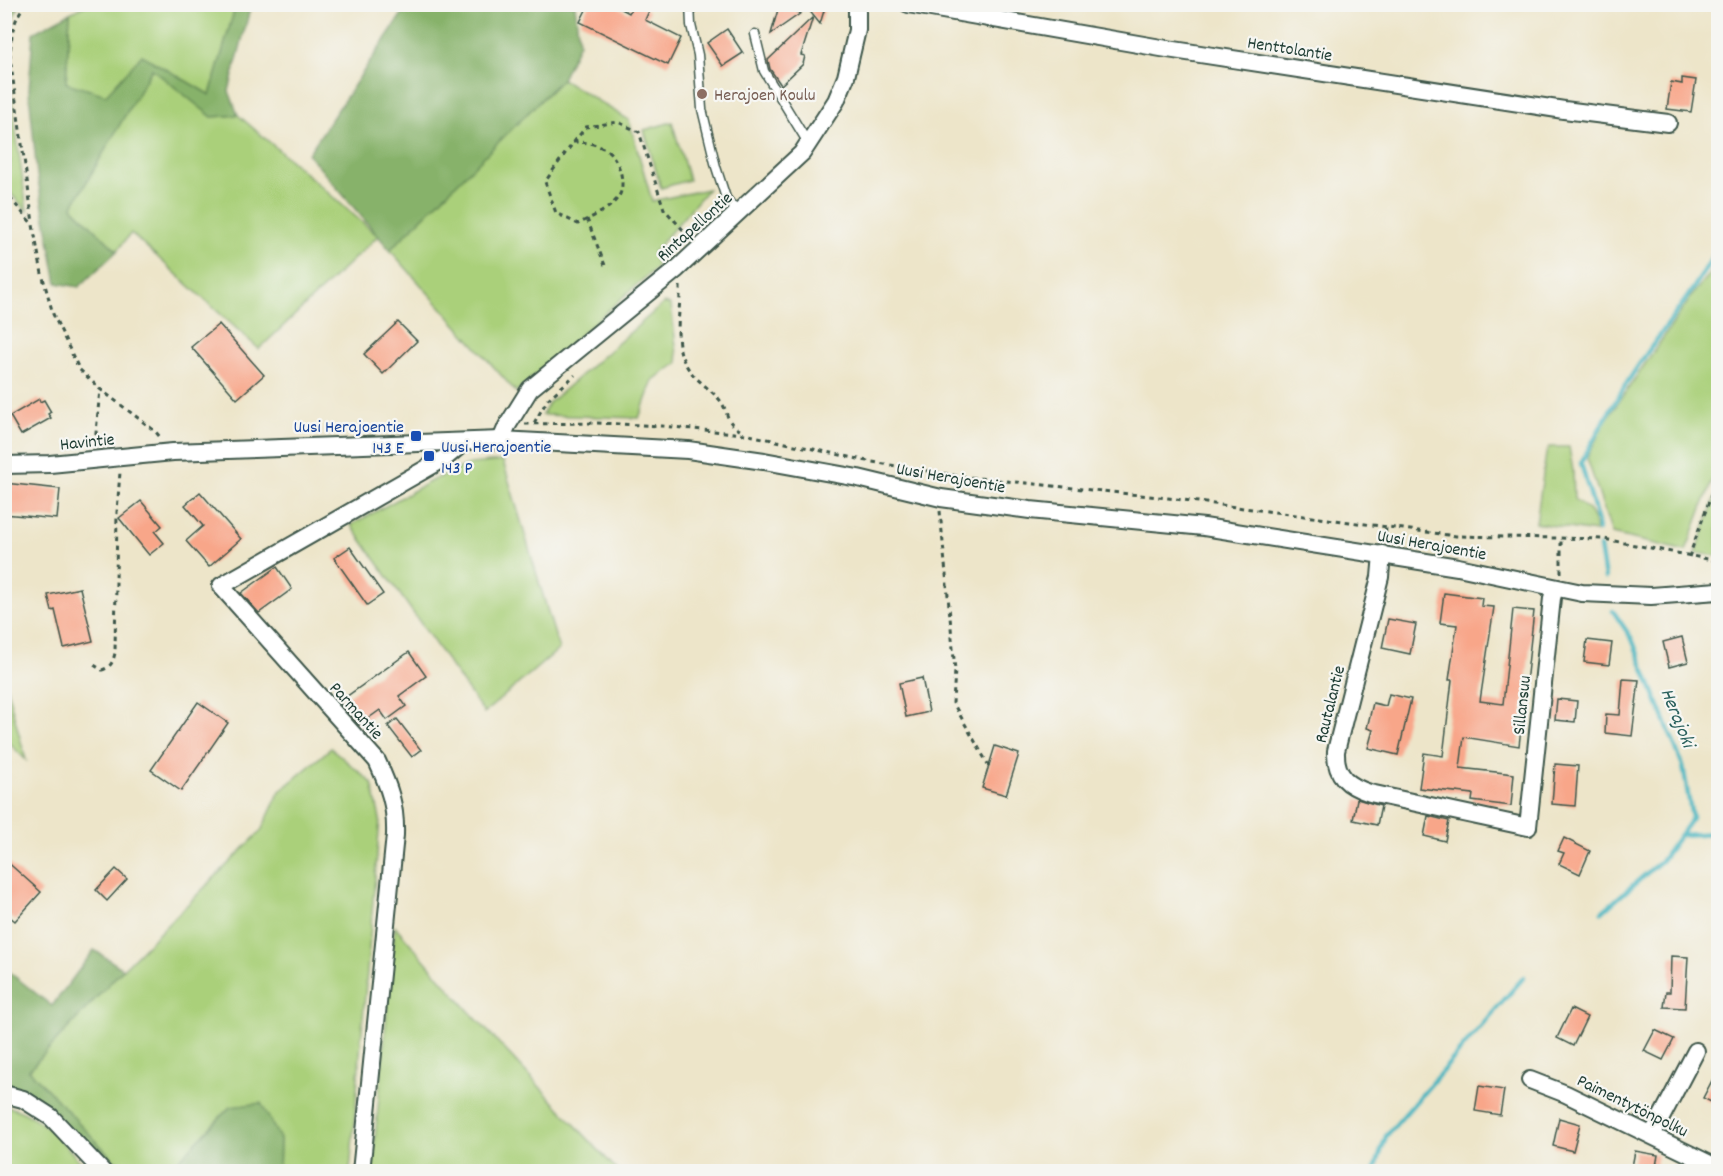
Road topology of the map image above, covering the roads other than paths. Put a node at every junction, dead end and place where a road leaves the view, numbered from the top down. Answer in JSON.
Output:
{"nodes":[{"id":1,"x":690,"y":4,"type":"edge"},
{"id":2,"x":857,"y":4,"type":"edge"},
{"id":3,"x":908,"y":4,"type":"edge"},
{"id":4,"x":755,"y":34,"type":"dead end"},
{"id":5,"x":1668,"y":123,"type":"dead end"},
{"id":6,"x":809,"y":144,"type":"junction"},
{"id":7,"x":738,"y":213,"type":"junction"},
{"id":8,"x":504,"y":433,"type":"junction"},
{"id":9,"x":464,"y":442,"type":"junction"},
{"id":10,"x":173,"y":452,"type":"joint"},
{"id":11,"x":4,"y":465,"type":"edge"},
{"id":12,"x":1382,"y":554,"type":"junction"},
{"id":13,"x":1556,"y":588,"type":"junction"},
{"id":14,"x":1719,"y":591,"type":"edge"},
{"id":15,"x":1528,"y":827,"type":"joint"},
{"id":16,"x":1696,"y":1051,"type":"dead end"},
{"id":17,"x":1530,"y":1080,"type":"dead end"},
{"id":18,"x":4,"y":1094,"type":"edge"},
{"id":19,"x":1652,"y":1135,"type":"junction"},
{"id":20,"x":1719,"y":1168,"type":"edge"},
{"id":21,"x":103,"y":1172,"type":"edge"},
{"id":22,"x":361,"y":1172,"type":"edge"}],
"edges":[{"from":1,"to":7,"type":"lane"},
{"from":2,"to":6,"type":"street","name":"Rintapellontie"},
{"from":3,"to":5,"type":"street","name":"Henttolantie"},
{"from":4,"to":6,"type":"lane"},
{"from":6,"to":7,"type":"street","name":"Rintapellontie"},
{"from":7,"to":8,"type":"street","name":"Rintapellontie"},
{"from":8,"to":9,"type":"street","name":"Uusi Herajoentie"},
{"from":8,"to":12,"type":"street","name":"Uusi Herajoentie"},
{"from":9,"to":10,"type":"street","name":"Uusi Herajoentie"},
{"from":9,"to":22,"type":"street","name":"Parmantie"},
{"from":10,"to":11,"type":"street","name":"Havintie"},
{"from":12,"to":13,"type":"street","name":"Uusi Herajoentie"},
{"from":12,"to":15,"type":"street","name":"Rautalantie"},
{"from":13,"to":14,"type":"street","name":"Uusi Herajoentie"},
{"from":13,"to":15,"type":"street","name":"Sillansuu"},
{"from":16,"to":19,"type":"street"},
{"from":17,"to":19,"type":"street","name":"Paimentytönpolku"},
{"from":18,"to":21,"type":"street"},
{"from":19,"to":20,"type":"street","name":"Paimentytönpolku"}]}
